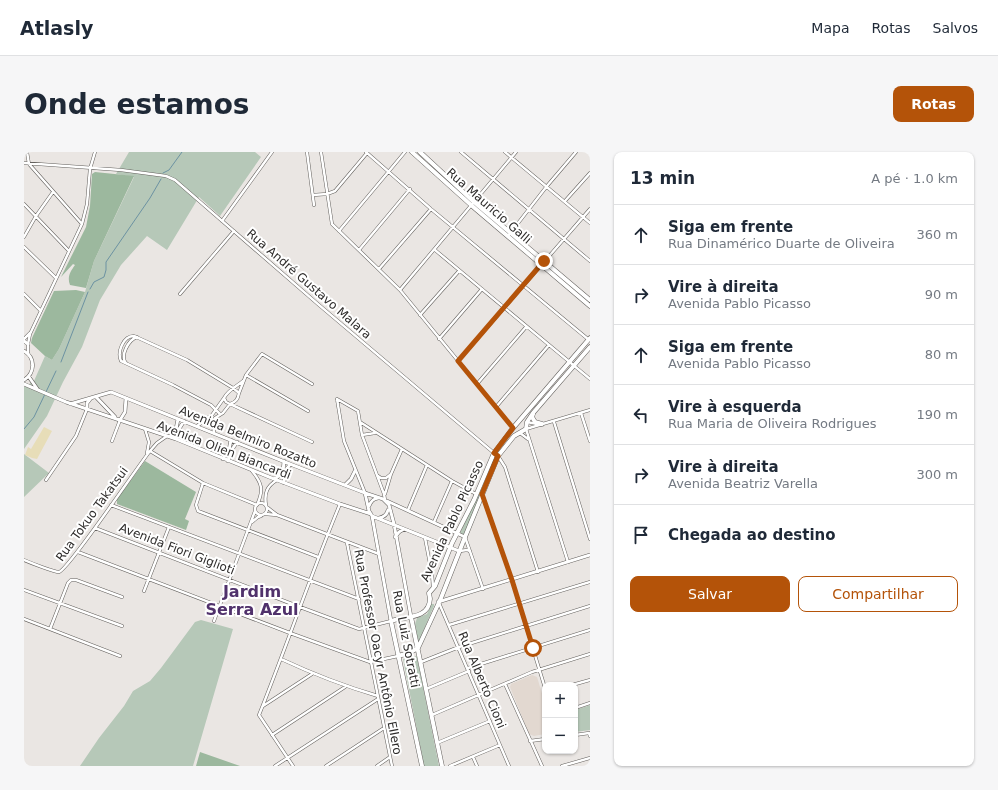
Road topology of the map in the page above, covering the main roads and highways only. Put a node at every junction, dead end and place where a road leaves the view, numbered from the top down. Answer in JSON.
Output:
{"nodes":[{"id":1,"x":412,"y":152,"type":"edge"},
{"id":2,"x":420,"y":152,"type":"edge"},
{"id":3,"x":472,"y":203,"type":"junction"},
{"id":4,"x":542,"y":263,"type":"junction"},
{"id":5,"x":590,"y":300,"type":"edge"},
{"id":6,"x":590,"y":306,"type":"edge"},
{"id":7,"x":590,"y":339,"type":"edge"},
{"id":8,"x":590,"y":346,"type":"edge"},
{"id":9,"x":533,"y":413,"type":"junction"},
{"id":10,"x":520,"y":420,"type":"junction"},
{"id":11,"x":527,"y":422,"type":"junction"},
{"id":12,"x":542,"y":424,"type":"road end"},
{"id":13,"x":513,"y":428,"type":"junction"},
{"id":14,"x":520,"y":432,"type":"junction"},
{"id":15,"x":434,"y":587,"type":"junction"},
{"id":16,"x":442,"y":592,"type":"junction"},
{"id":17,"x":430,"y":599,"type":"junction"},
{"id":18,"x":438,"y":602,"type":"junction"},
{"id":19,"x":411,"y":616,"type":"junction"},
{"id":20,"x":391,"y":621,"type":"joint"},
{"id":21,"x":418,"y":648,"type":"junction"},
{"id":22,"x":398,"y":656,"type":"junction"},
{"id":23,"x":422,"y":766,"type":"edge"},
{"id":24,"x":442,"y":766,"type":"edge"}],
"edges":[{"from":1,"to":3,"type":"main road","name":"Rua Mauricio Galli"},
{"from":2,"to":3,"type":"main road","name":"Rua Mauricio Galli"},
{"from":3,"to":4,"type":"main road","name":"Rua Mauricio Galli"},
{"from":4,"to":5,"type":"main road","name":"Rua Mauricio Galli"},
{"from":4,"to":6,"type":"main road","name":"Rua Mauricio Galli"},
{"from":7,"to":10,"type":"main road","name":"Avenida Pablo Picasso"},
{"from":8,"to":9,"type":"main road"},
{"from":9,"to":11,"type":"main road"},
{"from":9,"to":12,"type":"main road"},
{"from":10,"to":11,"type":"main road"},
{"from":10,"to":13,"type":"main road","name":"Avenida Pablo Picasso"},
{"from":11,"to":14,"type":"main road","name":"Avenida Pablo Picasso"},
{"from":13,"to":14,"type":"main road"},
{"from":13,"to":15,"type":"main road","name":"Avenida Pablo Picasso"},
{"from":14,"to":16,"type":"main road","name":"Avenida Pablo Picasso"},
{"from":15,"to":16,"type":"main road"},
{"from":15,"to":17,"type":"main road","name":"Avenida Pablo Picasso"},
{"from":16,"to":18,"type":"main road","name":"Avenida Pablo Picasso"},
{"from":17,"to":18,"type":"main road"},
{"from":17,"to":19,"type":"main road","name":"Avenida Pablo Picasso"},
{"from":18,"to":21,"type":"main road","name":"Avenida Pablo Picasso"},
{"from":19,"to":20,"type":"main road","name":"Avenida Fiori Giglioti"},
{"from":19,"to":21,"type":"main road"},
{"from":20,"to":22,"type":"main road","name":"Rua Luiz Sotratti"},
{"from":21,"to":22,"type":"main road"},
{"from":21,"to":24,"type":"main road"},
{"from":22,"to":23,"type":"main road","name":"Rua Luiz Sotratti"}]}
